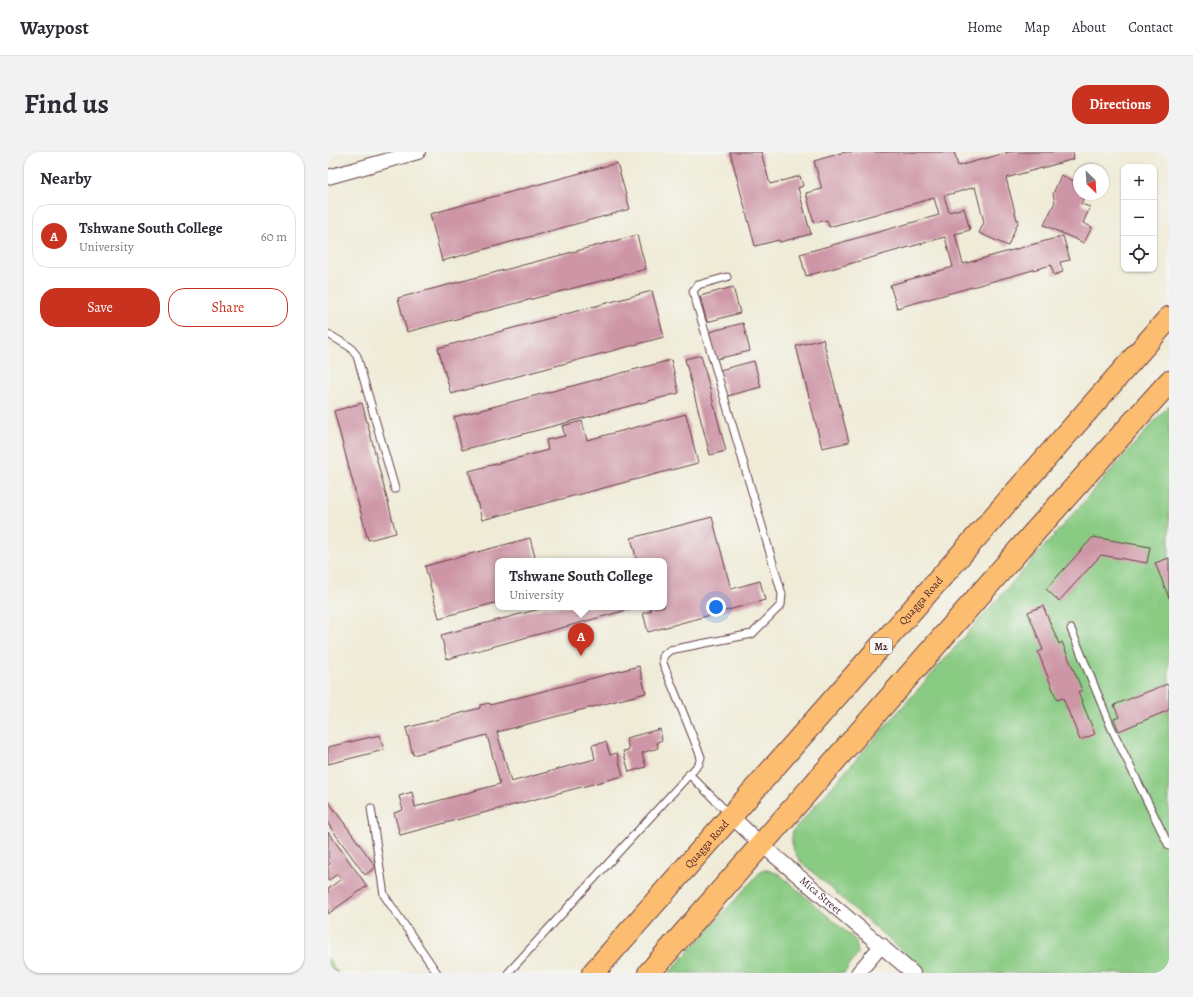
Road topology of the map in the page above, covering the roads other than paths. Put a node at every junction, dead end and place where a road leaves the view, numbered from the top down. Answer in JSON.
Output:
{"nodes":[{"id":1,"x":418,"y":152,"type":"edge"},
{"id":2,"x":328,"y":177,"type":"edge"},
{"id":3,"x":726,"y":278,"type":"dead end"},
{"id":4,"x":1169,"y":318,"type":"edge"},
{"id":5,"x":328,"y":334,"type":"edge"},
{"id":6,"x":1169,"y":382,"type":"edge"},
{"id":7,"x":395,"y":489,"type":"dead end"},
{"id":8,"x":1071,"y":629,"type":"dead end"},
{"id":9,"x":689,"y":774,"type":"junction"},
{"id":10,"x":371,"y":808,"type":"dead end"},
{"id":11,"x":731,"y":816,"type":"junction"},
{"id":12,"x":762,"y":844,"type":"junction"},
{"id":13,"x":1169,"y":846,"type":"edge"},
{"id":14,"x":882,"y":945,"type":"junction"},
{"id":15,"x":437,"y":973,"type":"edge"},
{"id":16,"x":508,"y":973,"type":"edge"},
{"id":17,"x":593,"y":973,"type":"edge"},
{"id":18,"x":649,"y":973,"type":"edge"},
{"id":19,"x":858,"y":973,"type":"edge"},
{"id":20,"x":913,"y":973,"type":"edge"}],
"edges":[{"from":1,"to":2,"type":"street"},
{"from":3,"to":9,"type":"lane"},
{"from":4,"to":11,"type":"main road","name":"Quagga Road","number":"M2"},
{"from":5,"to":7,"type":"lane"},
{"from":6,"to":12,"type":"main road"},
{"from":8,"to":13,"type":"lane"},
{"from":9,"to":11,"type":"lane"},
{"from":9,"to":16,"type":"lane"},
{"from":10,"to":15,"type":"lane"},
{"from":11,"to":12,"type":"street","name":"Mica Street"},
{"from":11,"to":17,"type":"main road","name":"Quagga Road","number":"M2"},
{"from":12,"to":14,"type":"street","name":"Mica Street"},
{"from":12,"to":18,"type":"main road"},
{"from":14,"to":19,"type":"street"},
{"from":14,"to":20,"type":"street","name":"Mica Street"}]}
